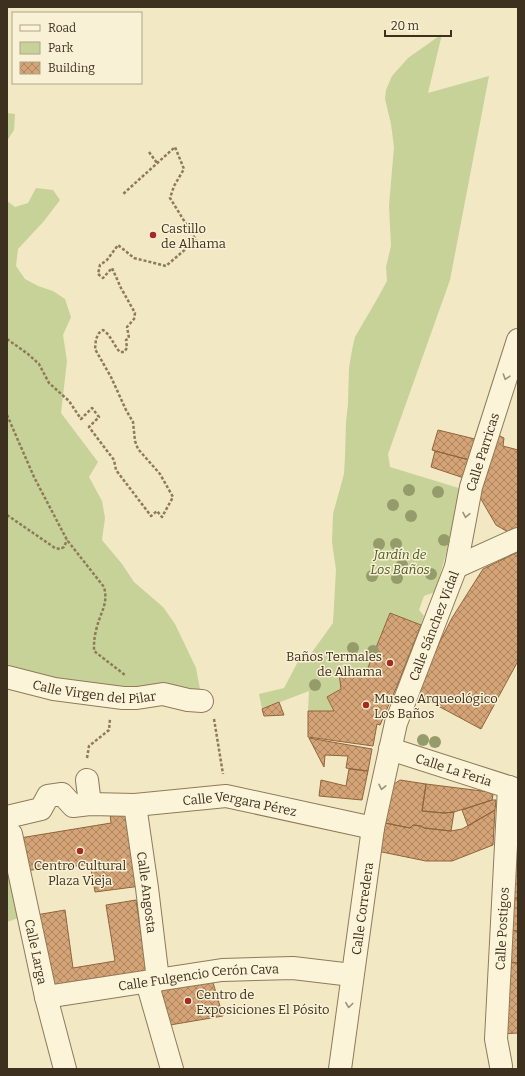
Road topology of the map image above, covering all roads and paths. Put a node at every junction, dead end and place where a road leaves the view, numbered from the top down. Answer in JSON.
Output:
{"nodes":[{"id":1,"x":149,"y":152,"type":"dead end"},
{"id":2,"x":157,"y":163,"type":"junction"},
{"id":3,"x":122,"y":195,"type":"dead end"},
{"id":4,"x":7,"y":339,"type":"edge"},
{"id":5,"x":518,"y":340,"type":"edge"},
{"id":6,"x":7,"y":415,"type":"edge"},
{"id":7,"x":7,"y":515,"type":"edge"},
{"id":8,"x":518,"y":539,"type":"edge"},
{"id":9,"x":67,"y":540,"type":"junction"},
{"id":10,"x":456,"y":567,"type":"junction"},
{"id":11,"x":7,"y":677,"type":"edge"},
{"id":12,"x":123,"y":698,"type":"junction"},
{"id":13,"x":202,"y":701,"type":"joint"},
{"id":14,"x":390,"y":749,"type":"junction"},
{"id":15,"x":87,"y":780,"type":"joint"},
{"id":16,"x":514,"y":788,"type":"edge"},
{"id":17,"x":226,"y":796,"type":"junction"},
{"id":18,"x":97,"y":804,"type":"junction"},
{"id":19,"x":135,"y":805,"type":"junction"},
{"id":20,"x":8,"y":827,"type":"edge"},
{"id":21,"x":373,"y":828,"type":"junction"},
{"id":22,"x":352,"y":975,"type":"junction"},
{"id":23,"x":152,"y":981,"type":"junction"},
{"id":24,"x":46,"y":997,"type":"junction"},
{"id":25,"x":505,"y":1063,"type":"edge"},
{"id":26,"x":65,"y":1069,"type":"edge"},
{"id":27,"x":172,"y":1069,"type":"edge"},
{"id":28,"x":340,"y":1069,"type":"edge"}],
"edges":[{"from":1,"to":2,"type":"path"},
{"from":2,"to":3,"type":"path"},
{"from":2,"to":4,"type":"path"},
{"from":5,"to":10,"type":"street","name":"Calle Parricas","one_way":true},
{"from":6,"to":9,"type":"path"},
{"from":7,"to":9,"type":"path"},
{"from":8,"to":10,"type":"street","name":"Calle Sánchez Vidal"},
{"from":9,"to":12,"type":"path"},
{"from":10,"to":14,"type":"street","name":"Calle Sánchez Vidal"},
{"from":11,"to":12,"type":"street","name":"Calle Virgen del Pilar"},
{"from":12,"to":13,"type":"street","name":"Calle Virgen del Pilar"},
{"from":12,"to":15,"type":"path"},
{"from":13,"to":17,"type":"path"},
{"from":14,"to":16,"type":"street","name":"Calle La Feria"},
{"from":14,"to":21,"type":"street","name":"Calle Corredera","one_way":true},
{"from":15,"to":18,"type":"street"},
{"from":16,"to":25,"type":"street","name":"Calle Postigos"},
{"from":17,"to":19,"type":"street","name":"Calle Vergara Pérez"},
{"from":17,"to":21,"type":"street","name":"Calle Vergara Pérez"},
{"from":18,"to":19,"type":"street","name":"Calle Vergara Pérez"},
{"from":18,"to":20,"type":"street","name":"Calle Vergara Pérez"},
{"from":19,"to":23,"type":"street","name":"Calle Angosta"},
{"from":20,"to":24,"type":"street","name":"Calle Larga"},
{"from":21,"to":22,"type":"street","name":"Calle Corredera"},
{"from":22,"to":23,"type":"street","name":"Calle Fulgencio Cerón Cava"},
{"from":22,"to":28,"type":"street","name":"Calle Corredera","one_way":true},
{"from":23,"to":24,"type":"street","name":"Calle Fulgencio Cerón Cava"},
{"from":23,"to":27,"type":"street","name":"Calle Angosta"},
{"from":24,"to":26,"type":"street","name":"Calle Larga"}]}
